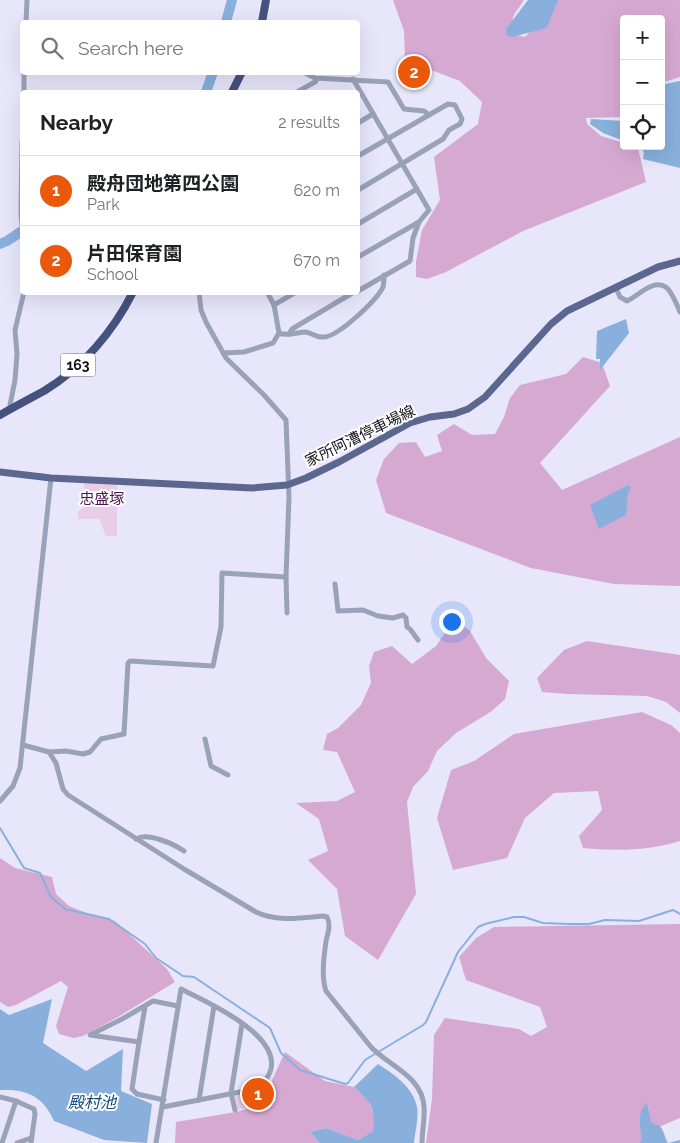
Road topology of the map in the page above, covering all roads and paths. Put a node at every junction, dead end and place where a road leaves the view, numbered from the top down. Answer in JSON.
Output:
{"nodes":[{"id":1,"x":27,"y":0,"type":"edge"},
{"id":2,"x":266,"y":0,"type":"edge"},
{"id":3,"x":26,"y":20,"type":"edge"},
{"id":4,"x":262,"y":20,"type":"edge"},
{"id":5,"x":24,"y":75,"type":"edge"},
{"id":6,"x":240,"y":75,"type":"edge"},
{"id":7,"x":308,"y":75,"type":"edge"},
{"id":8,"x":317,"y":79,"type":"junction"},
{"id":9,"x":353,"y":79,"type":"junction"},
{"id":10,"x":359,"y":89,"type":"edge"},
{"id":11,"x":24,"y":90,"type":"edge"},
{"id":12,"x":233,"y":90,"type":"edge"},
{"id":13,"x":301,"y":90,"type":"edge"},
{"id":14,"x":360,"y":91,"type":"edge"},
{"id":15,"x":373,"y":114,"type":"junction"},
{"id":16,"x":429,"y":115,"type":"junction"},
{"id":17,"x":360,"y":122,"type":"edge"},
{"id":18,"x":388,"y":139,"type":"junction"},
{"id":19,"x":360,"y":155,"type":"edge"},
{"id":20,"x":402,"y":164,"type":"junction"},
{"id":21,"x":360,"y":189,"type":"edge"},
{"id":22,"x":417,"y":189,"type":"junction"},
{"id":23,"x":419,"y":222,"type":"junction"},
{"id":24,"x":360,"y":223,"type":"edge"},
{"id":25,"x":360,"y":256,"type":"edge"},
{"id":26,"x":680,"y":261,"type":"edge"},
{"id":27,"x":384,"y":275,"type":"junction"},
{"id":28,"x":616,"y":288,"type":"junction"},
{"id":29,"x":360,"y":289,"type":"edge"},
{"id":30,"x":23,"y":295,"type":"edge"},
{"id":31,"x":131,"y":295,"type":"edge"},
{"id":32,"x":199,"y":295,"type":"edge"},
{"id":33,"x":269,"y":295,"type":"edge"},
{"id":34,"x":291,"y":295,"type":"edge"},
{"id":35,"x":349,"y":295,"type":"edge"},
{"id":36,"x":274,"y":305,"type":"junction"},
{"id":37,"x":680,"y":312,"type":"edge"},
{"id":38,"x":279,"y":333,"type":"junction"},
{"id":39,"x":289,"y":334,"type":"junction"},
{"id":40,"x":224,"y":353,"type":"junction"},
{"id":41,"x":11,"y":409,"type":"junction"},
{"id":42,"x":0,"y":415,"type":"edge"},
{"id":43,"x":0,"y":472,"type":"edge"},
{"id":44,"x":52,"y":478,"type":"junction"},
{"id":45,"x":287,"y":485,"type":"junction"},
{"id":46,"x":286,"y":577,"type":"junction"},
{"id":47,"x":334,"y":584,"type":"dead end"},
{"id":48,"x":287,"y":612,"type":"dead end"},
{"id":49,"x":418,"y":640,"type":"dead end"},
{"id":50,"x":205,"y":739,"type":"dead end"},
{"id":51,"x":23,"y":745,"type":"junction"},
{"id":52,"x":49,"y":752,"type":"junction"},
{"id":53,"x":228,"y":775,"type":"dead end"},
{"id":54,"x":0,"y":801,"type":"edge"},
{"id":55,"x":136,"y":839,"type":"junction"},
{"id":56,"x":184,"y":851,"type":"dead end"},
{"id":57,"x":178,"y":1006,"type":"junction"},
{"id":58,"x":214,"y":1006,"type":"junction"},
{"id":59,"x":144,"y":1007,"type":"junction"},
{"id":60,"x":242,"y":1024,"type":"junction"},
{"id":61,"x":139,"y":1042,"type":"junction"},
{"id":62,"x":232,"y":1093,"type":"junction"},
{"id":63,"x":0,"y":1097,"type":"edge"},
{"id":64,"x":16,"y":1100,"type":"junction"},
{"id":65,"x":164,"y":1100,"type":"junction"},
{"id":66,"x":199,"y":1100,"type":"junction"},
{"id":67,"x":162,"y":1107,"type":"junction"},
{"id":68,"x":235,"y":1110,"type":"dead end"},
{"id":69,"x":31,"y":1141,"type":"edge"},
{"id":70,"x":2,"y":1143,"type":"edge"},
{"id":71,"x":17,"y":1143,"type":"edge"},
{"id":72,"x":156,"y":1143,"type":"edge"},
{"id":73,"x":422,"y":1143,"type":"edge"}],
"edges":[{"from":1,"to":3,"type":"street"},
{"from":2,"to":4,"type":"highway"},
{"from":5,"to":11,"type":"street"},
{"from":6,"to":12,"type":"highway"},
{"from":7,"to":8,"type":"street"},
{"from":8,"to":9,"type":"street"},
{"from":8,"to":13,"type":"street"},
{"from":9,"to":10,"type":"street"},
{"from":9,"to":16,"type":"street"},
{"from":14,"to":15,"type":"street"},
{"from":15,"to":17,"type":"street"},
{"from":15,"to":18,"type":"street"},
{"from":16,"to":18,"type":"street"},
{"from":16,"to":20,"type":"street"},
{"from":18,"to":19,"type":"street"},
{"from":18,"to":20,"type":"street"},
{"from":20,"to":21,"type":"street"},
{"from":20,"to":22,"type":"street"},
{"from":22,"to":23,"type":"street"},
{"from":22,"to":24,"type":"street"},
{"from":23,"to":25,"type":"street"},
{"from":23,"to":27,"type":"street"},
{"from":26,"to":28,"type":"main road","name":"家所阿漕停車場線"},
{"from":27,"to":29,"type":"street"},
{"from":27,"to":39,"type":"street"},
{"from":28,"to":37,"type":"street"},
{"from":28,"to":45,"type":"main road","name":"家所阿漕停車場線"},
{"from":30,"to":41,"type":"street"},
{"from":31,"to":41,"type":"highway","number":"163"},
{"from":32,"to":40,"type":"street"},
{"from":33,"to":36,"type":"street"},
{"from":34,"to":36,"type":"street"},
{"from":35,"to":39,"type":"street"},
{"from":36,"to":38,"type":"street"},
{"from":38,"to":39,"type":"street"},
{"from":38,"to":40,"type":"street"},
{"from":40,"to":45,"type":"street"},
{"from":41,"to":42,"type":"highway","number":"163"},
{"from":43,"to":44,"type":"main road","name":"家所阿漕停車場線"},
{"from":44,"to":45,"type":"main road","name":"家所阿漕停車場線"},
{"from":44,"to":51,"type":"street"},
{"from":45,"to":46,"type":"street"},
{"from":46,"to":48,"type":"street"},
{"from":46,"to":52,"type":"street"},
{"from":47,"to":49,"type":"street"},
{"from":50,"to":53,"type":"street"},
{"from":51,"to":52,"type":"street"},
{"from":51,"to":54,"type":"street"},
{"from":52,"to":55,"type":"street"},
{"from":55,"to":56,"type":"street"},
{"from":55,"to":73,"type":"street"},
{"from":57,"to":58,"type":"street"},
{"from":57,"to":59,"type":"street"},
{"from":57,"to":65,"type":"street"},
{"from":58,"to":60,"type":"street"},
{"from":58,"to":66,"type":"street"},
{"from":59,"to":61,"type":"street"},
{"from":59,"to":61,"type":"street"},
{"from":60,"to":62,"type":"street"},
{"from":60,"to":62,"type":"street"},
{"from":61,"to":65,"type":"street"},
{"from":62,"to":66,"type":"street"},
{"from":62,"to":68,"type":"street"},
{"from":63,"to":64,"type":"street"},
{"from":64,"to":69,"type":"street"},
{"from":64,"to":70,"type":"street"},
{"from":65,"to":67,"type":"street"},
{"from":66,"to":67,"type":"street"},
{"from":67,"to":72,"type":"street"},
{"from":69,"to":71,"type":"street"}]}
